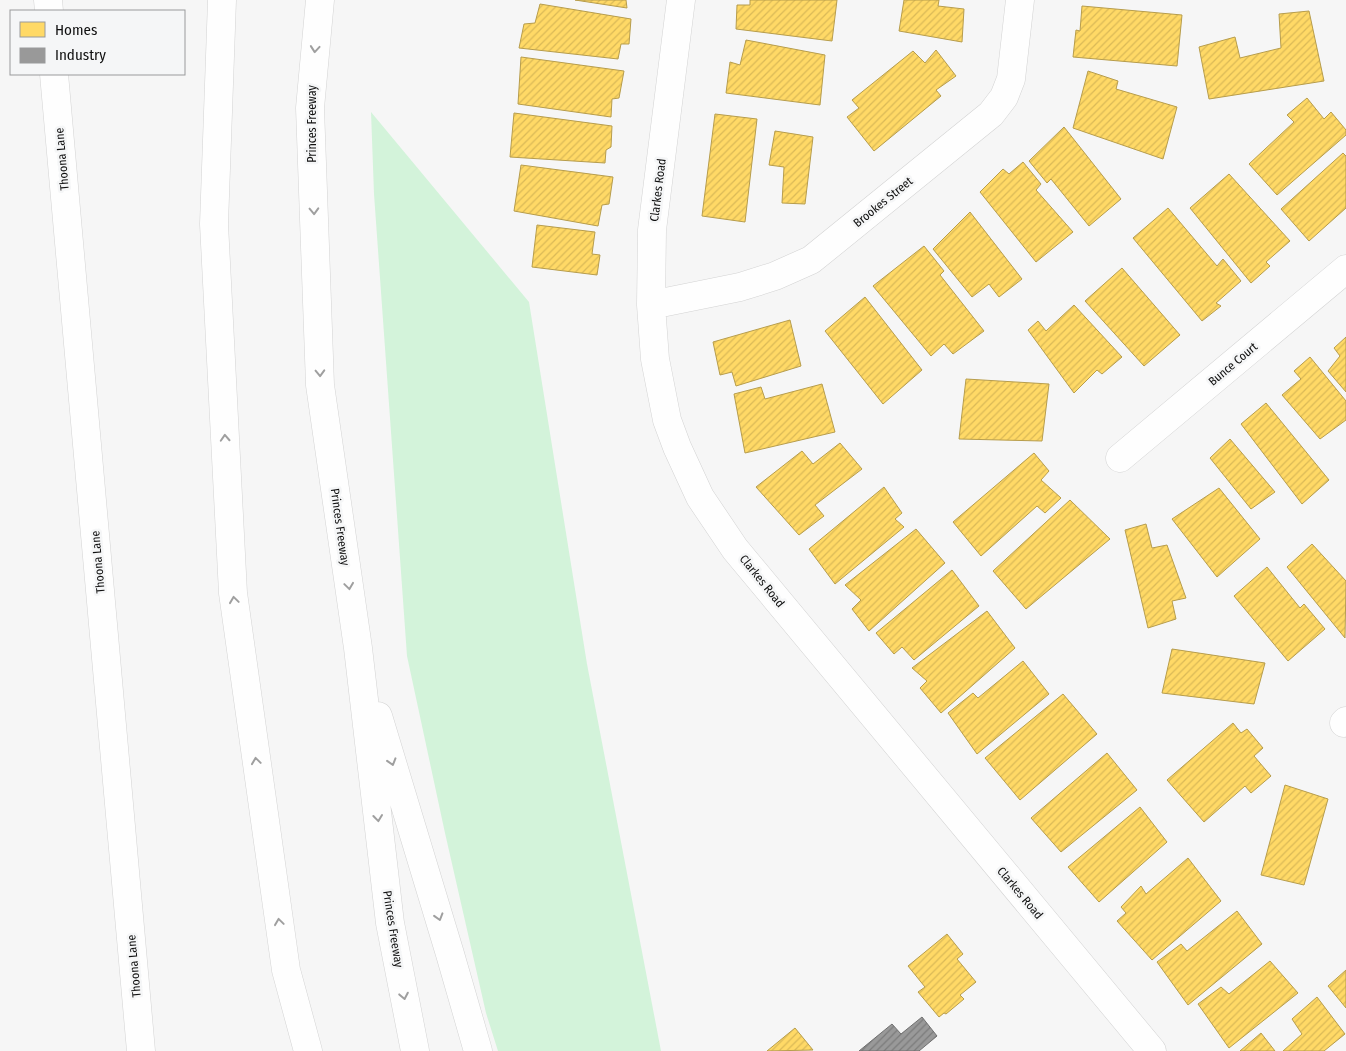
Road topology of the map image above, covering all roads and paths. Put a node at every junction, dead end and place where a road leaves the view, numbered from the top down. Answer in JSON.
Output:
{"nodes":[{"id":1,"x":222,"y":0,"type":"edge"},
{"id":2,"x":320,"y":0,"type":"edge"},
{"id":3,"x":681,"y":0,"type":"edge"},
{"id":4,"x":1020,"y":0,"type":"edge"},
{"id":5,"x":54,"y":75,"type":"edge"},
{"id":6,"x":1346,"y":269,"type":"edge"},
{"id":7,"x":651,"y":305,"type":"junction"},
{"id":8,"x":1120,"y":458,"type":"dead end"},
{"id":9,"x":358,"y":648,"type":"junction"},
{"id":10,"x":286,"y":970,"type":"junction"},
{"id":11,"x":141,"y":1051,"type":"edge"},
{"id":12,"x":294,"y":1051,"type":"edge"},
{"id":13,"x":308,"y":1051,"type":"edge"},
{"id":14,"x":415,"y":1051,"type":"edge"},
{"id":15,"x":478,"y":1051,"type":"edge"},
{"id":16,"x":1152,"y":1051,"type":"edge"}],
"edges":[{"from":10,"to":1,"type":"main road","one_way":true},
{"from":2,"to":9,"type":"main road","name":"Princes Freeway","one_way":true},
{"from":3,"to":7,"type":"main road","name":"Clarkes Road"},
{"from":4,"to":7,"type":"main road","name":"Brookes Street"},
{"from":5,"to":11,"type":"main road","name":"Thoona Lane"},
{"from":6,"to":8,"type":"main road","name":"Bunce Court"},
{"from":7,"to":16,"type":"main road","name":"Clarkes Road"},
{"from":9,"to":14,"type":"main road","name":"Princes Freeway","one_way":true},
{"from":9,"to":15,"type":"main road","one_way":true},
{"from":10,"to":12,"type":"main road"},
{"from":10,"to":13,"type":"main road"}]}
